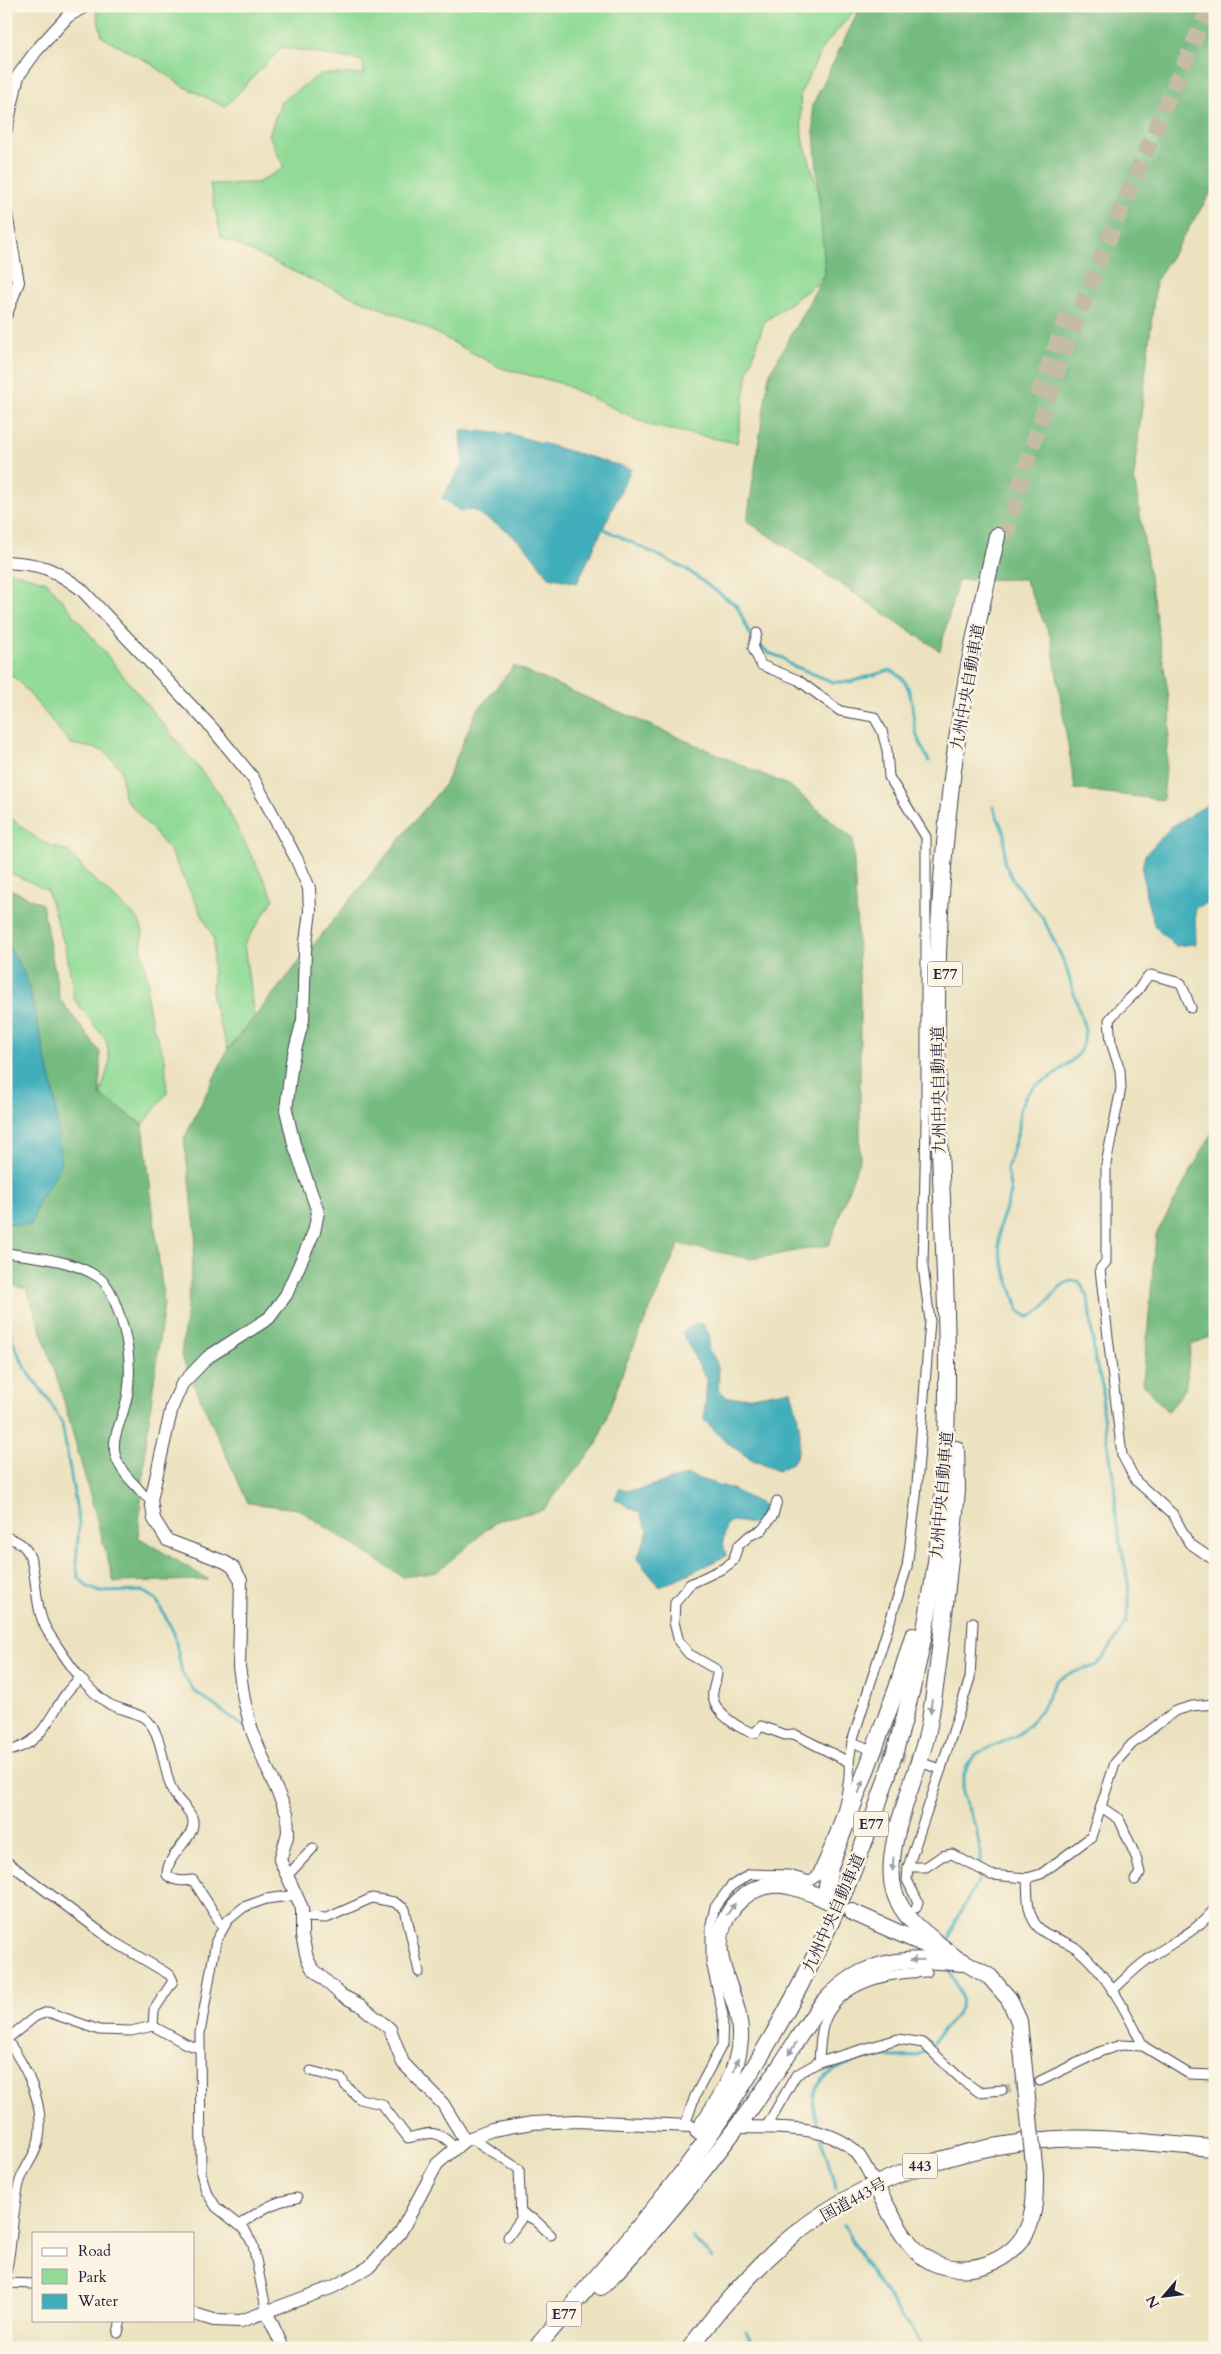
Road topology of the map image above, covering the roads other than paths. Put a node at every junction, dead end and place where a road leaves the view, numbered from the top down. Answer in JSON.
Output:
{"nodes":[{"id":1,"x":85,"y":6,"type":"edge"},
{"id":2,"x":6,"y":129,"type":"edge"},
{"id":3,"x":6,"y":214,"type":"edge"},
{"id":4,"x":6,"y":314,"type":"edge"},
{"id":5,"x":6,"y":562,"type":"edge"},
{"id":6,"x":758,"y":633,"type":"dead end"},
{"id":7,"x":1191,"y":1008,"type":"dead end"},
{"id":8,"x":6,"y":1253,"type":"edge"},
{"id":9,"x":945,"y":1295,"type":"junction"},
{"id":10,"x":955,"y":1414,"type":"junction"},
{"id":11,"x":151,"y":1500,"type":"junction"},
{"id":12,"x":777,"y":1501,"type":"dead end"},
{"id":13,"x":6,"y":1537,"type":"edge"},
{"id":14,"x":1215,"y":1561,"type":"edge"},
{"id":15,"x":973,"y":1622,"type":"dead end"},
{"id":16,"x":80,"y":1679,"type":"junction"},
{"id":17,"x":1215,"y":1704,"type":"edge"},
{"id":18,"x":852,"y":1742,"type":"junction"},
{"id":19,"x":868,"y":1748,"type":"tunnel mouth"},
{"id":20,"x":6,"y":1751,"type":"edge"},
{"id":21,"x":849,"y":1762,"type":"junction"},
{"id":22,"x":925,"y":1764,"type":"tunnel mouth"},
{"id":23,"x":941,"y":1769,"type":"junction"},
{"id":24,"x":1101,"y":1807,"type":"junction"},
{"id":25,"x":312,"y":1848,"type":"dead end"},
{"id":26,"x":6,"y":1861,"type":"edge"},
{"id":27,"x":908,"y":1867,"type":"junction"},
{"id":28,"x":287,"y":1876,"type":"junction"},
{"id":29,"x":1027,"y":1878,"type":"junction"},
{"id":30,"x":1135,"y":1880,"type":"dead end"},
{"id":31,"x":297,"y":1895,"type":"junction"},
{"id":32,"x":916,"y":1908,"type":"dead end"},
{"id":33,"x":1215,"y":1908,"type":"edge"},
{"id":34,"x":852,"y":1912,"type":"dead end"},
{"id":35,"x":302,"y":1917,"type":"junction"},
{"id":36,"x":223,"y":1928,"type":"junction"},
{"id":37,"x":961,"y":1961,"type":"junction"},
{"id":38,"x":419,"y":1972,"type":"dead end"},
{"id":39,"x":928,"y":1972,"type":"dead end"},
{"id":40,"x":1112,"y":1991,"type":"junction"},
{"id":41,"x":153,"y":2026,"type":"junction"},
{"id":42,"x":6,"y":2039,"type":"edge"},
{"id":43,"x":1143,"y":2046,"type":"junction"},
{"id":44,"x":199,"y":2048,"type":"junction"},
{"id":45,"x":818,"y":2062,"type":"junction"},
{"id":46,"x":311,"y":2071,"type":"dead end"},
{"id":47,"x":1215,"y":2075,"type":"edge"},
{"id":48,"x":1040,"y":2081,"type":"tunnel mouth"},
{"id":49,"x":1002,"y":2090,"type":"tunnel mouth"},
{"id":50,"x":687,"y":2126,"type":"joint"},
{"id":51,"x":740,"y":2127,"type":"dead end"},
{"id":52,"x":766,"y":2127,"type":"junction"},
{"id":53,"x":468,"y":2139,"type":"junction"},
{"id":54,"x":454,"y":2147,"type":"junction"},
{"id":55,"x":1215,"y":2148,"type":"edge"},
{"id":56,"x":876,"y":2186,"type":"junction"},
{"id":57,"x":297,"y":2198,"type":"dead end"},
{"id":58,"x":521,"y":2213,"type":"junction"},
{"id":59,"x":239,"y":2226,"type":"junction"},
{"id":60,"x":550,"y":2235,"type":"dead end"},
{"id":61,"x":508,"y":2237,"type":"dead end"},
{"id":62,"x":6,"y":2272,"type":"edge"},
{"id":63,"x":6,"y":2283,"type":"edge"},
{"id":64,"x":32,"y":2284,"type":"edge"},
{"id":65,"x":597,"y":2284,"type":"junction"},
{"id":66,"x":267,"y":2313,"type":"junction"},
{"id":67,"x":195,"y":2314,"type":"edge"},
{"id":68,"x":121,"y":2322,"type":"edge"},
{"id":69,"x":118,"y":2333,"type":"dead end"},
{"id":70,"x":283,"y":2348,"type":"edge"},
{"id":71,"x":536,"y":2348,"type":"edge"},
{"id":72,"x":548,"y":2348,"type":"edge"},
{"id":73,"x":690,"y":2348,"type":"edge"}],
"edges":[{"from":1,"to":2,"type":"street"},
{"from":3,"to":4,"type":"street"},
{"from":5,"to":11,"type":"street"},
{"from":6,"to":18,"type":"street"},
{"from":7,"to":14,"type":"street"},
{"from":8,"to":11,"type":"street"},
{"from":9,"to":10,"type":"highway","name":"九州中央自動車道","number":"E77"},
{"from":9,"to":65,"type":"highway","name":"九州中央自動車道","number":"E77"},
{"from":65,"to":9,"type":"highway","one_way":true},
{"from":10,"to":37,"type":"highway","one_way":true},
{"from":10,"to":65,"type":"highway","name":"九州中央自動車道","number":"E77"},
{"from":11,"to":28,"type":"street"},
{"from":12,"to":21,"type":"street"},
{"from":13,"to":16,"type":"street"},
{"from":15,"to":23,"type":"street"},
{"from":16,"to":20,"type":"street"},
{"from":16,"to":36,"type":"street"},
{"from":17,"to":24,"type":"street"},
{"from":18,"to":19,"type":"street"},
{"from":18,"to":21,"type":"street"},
{"from":21,"to":50,"type":"street"},
{"from":22,"to":23,"type":"street"},
{"from":23,"to":27,"type":"street"},
{"from":24,"to":29,"type":"street"},
{"from":24,"to":30,"type":"street"},
{"from":25,"to":28,"type":"street"},
{"from":26,"to":41,"type":"street"},
{"from":27,"to":29,"type":"street"},
{"from":27,"to":32,"type":"street"},
{"from":28,"to":31,"type":"street"},
{"from":29,"to":40,"type":"street"},
{"from":31,"to":35,"type":"street"},
{"from":31,"to":36,"type":"street"},
{"from":33,"to":40,"type":"street"},
{"from":34,"to":37,"type":"highway"},
{"from":35,"to":38,"type":"street"},
{"from":35,"to":53,"type":"street"},
{"from":36,"to":44,"type":"street"},
{"from":37,"to":56,"type":"highway","bridge":true},
{"from":37,"to":65,"type":"highway","one_way":true},
{"from":39,"to":45,"type":"street"},
{"from":40,"to":43,"type":"street"},
{"from":41,"to":42,"type":"street"},
{"from":41,"to":44,"type":"street"},
{"from":42,"to":62,"type":"street"},
{"from":43,"to":47,"type":"street"},
{"from":43,"to":48,"type":"street"},
{"from":44,"to":59,"type":"street"},
{"from":45,"to":49,"type":"street"},
{"from":45,"to":52,"type":"street"},
{"from":46,"to":54,"type":"street"},
{"from":50,"to":53,"type":"street"},
{"from":51,"to":52,"type":"street"},
{"from":52,"to":56,"type":"street"},
{"from":53,"to":54,"type":"street"},
{"from":53,"to":58,"type":"street"},
{"from":54,"to":66,"type":"street"},
{"from":55,"to":56,"type":"highway","name":"国道443号","number":"443"},
{"from":56,"to":73,"type":"highway","name":"国道443号","number":"443"},
{"from":57,"to":59,"type":"street"},
{"from":58,"to":60,"type":"street"},
{"from":58,"to":61,"type":"street"},
{"from":59,"to":66,"type":"street"},
{"from":63,"to":64,"type":"street"},
{"from":65,"to":71,"type":"highway","name":"九州中央自動車道","number":"E77"},
{"from":65,"to":72,"type":"highway","name":"九州中央自動車道","number":"E77"},
{"from":66,"to":67,"type":"street"},
{"from":66,"to":70,"type":"street"},
{"from":68,"to":69,"type":"street"}]}
